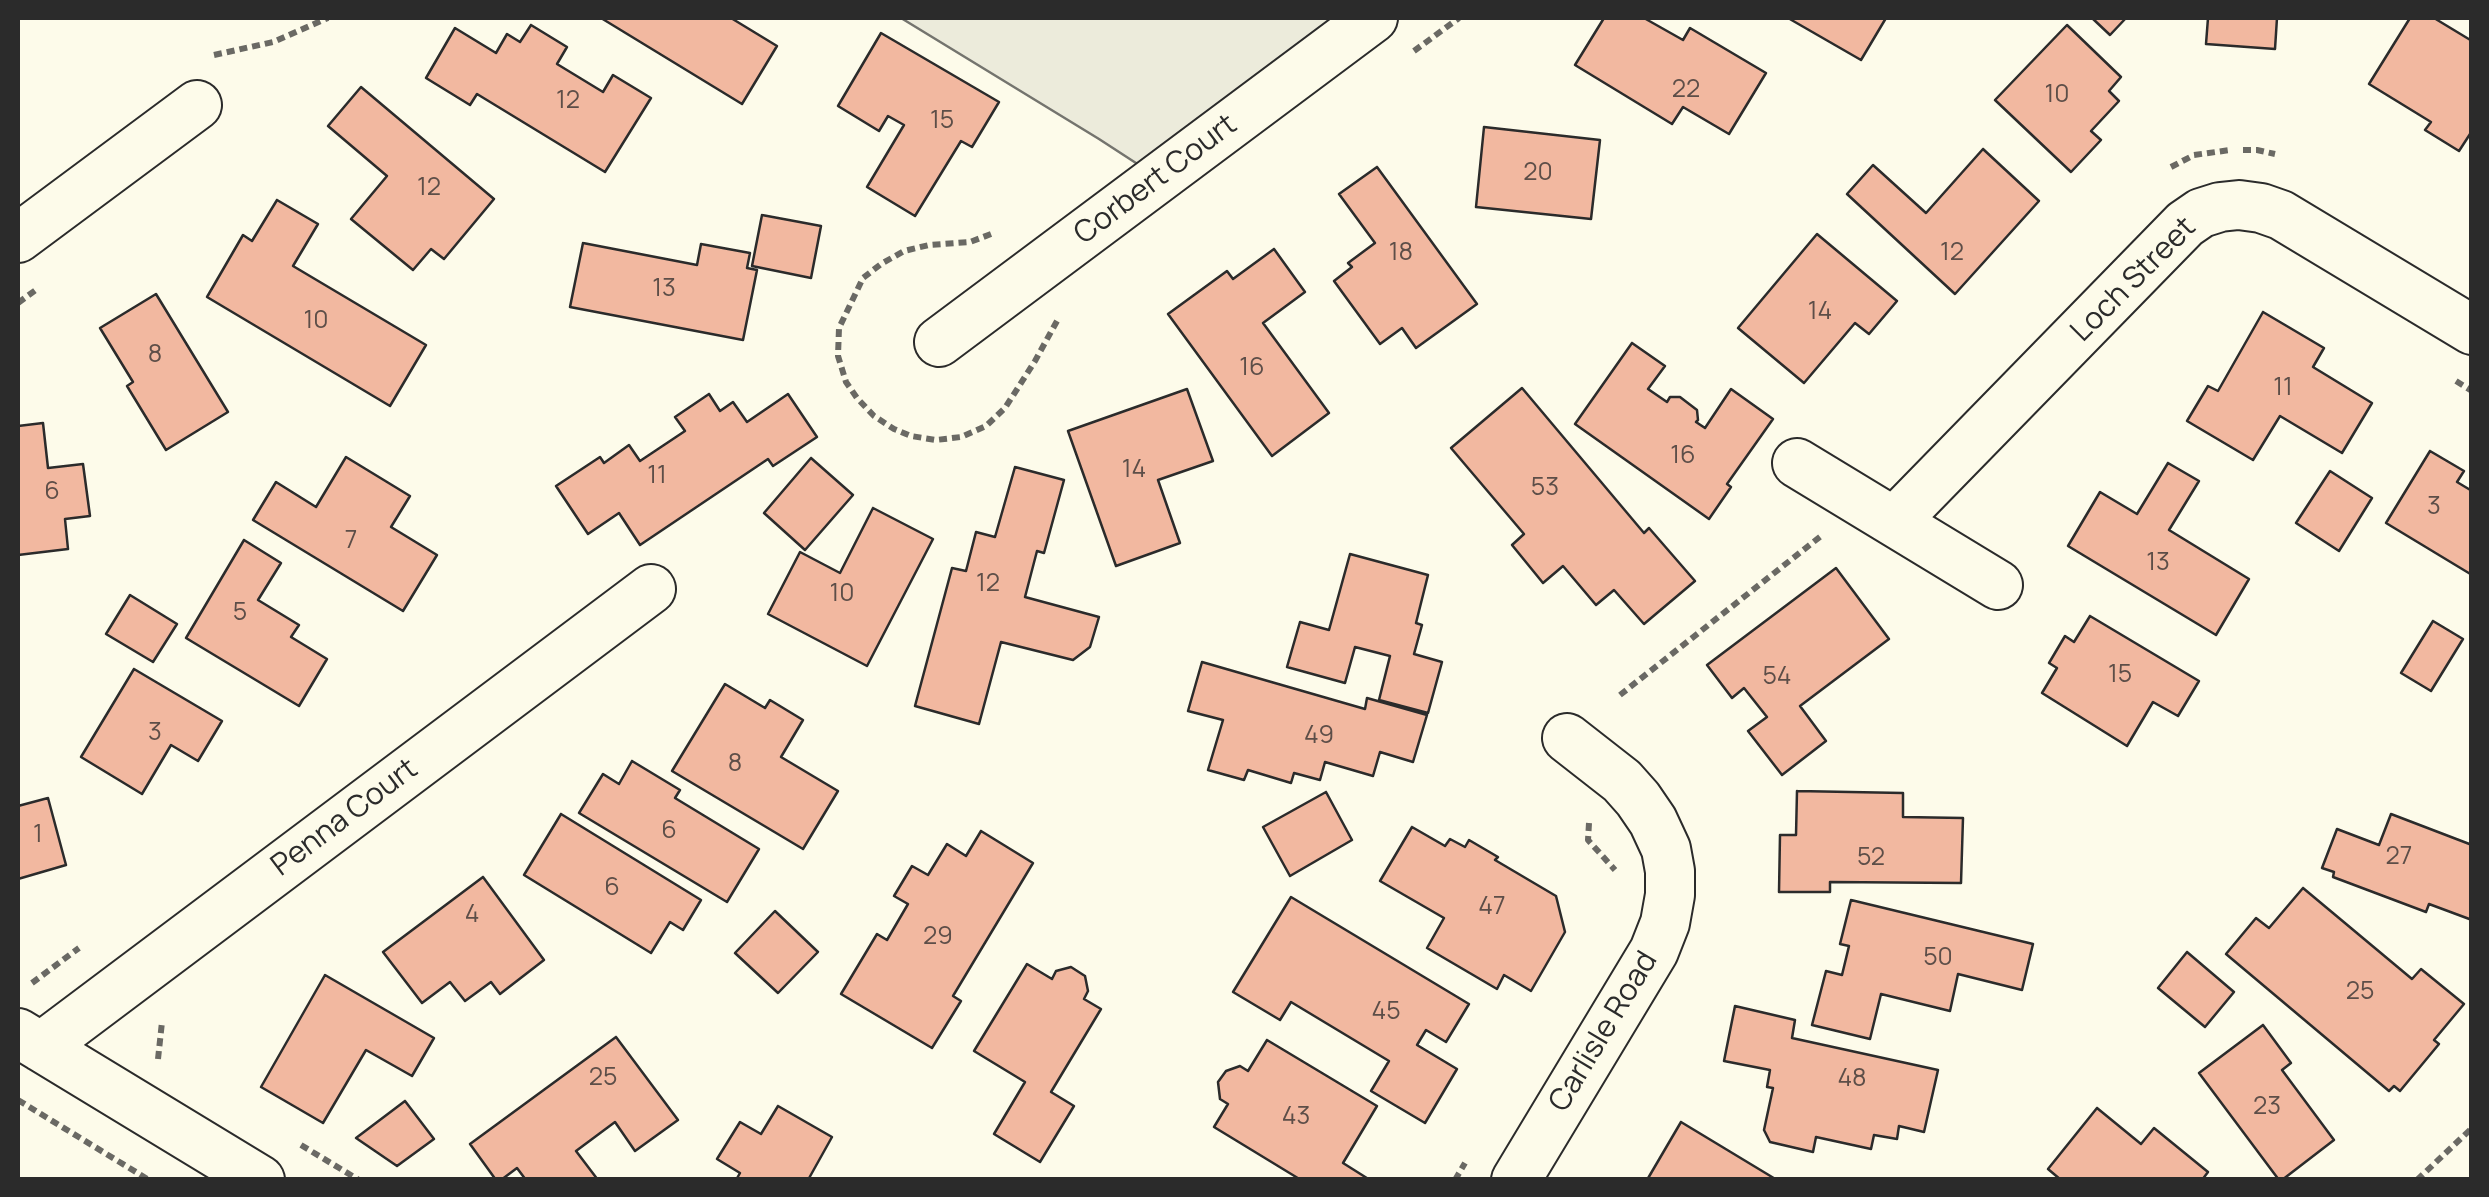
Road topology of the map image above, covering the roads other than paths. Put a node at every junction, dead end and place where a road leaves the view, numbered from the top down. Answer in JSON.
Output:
{"nodes":[{"id":1,"x":1374,"y":18,"type":"edge"},
{"id":2,"x":198,"y":104,"type":"dead end"},
{"id":3,"x":18,"y":238,"type":"edge"},
{"id":4,"x":2472,"y":330,"type":"edge"},
{"id":5,"x":939,"y":342,"type":"dead end"},
{"id":6,"x":1797,"y":463,"type":"dead end"},
{"id":7,"x":1895,"y":522,"type":"junction"},
{"id":8,"x":1998,"y":585,"type":"dead end"},
{"id":9,"x":651,"y":589,"type":"dead end"},
{"id":10,"x":1567,"y":738,"type":"dead end"},
{"id":11,"x":29,"y":1040,"type":"edge"},
{"id":12,"x":260,"y":1180,"type":"edge"},
{"id":13,"x":1516,"y":1180,"type":"edge"}],
"edges":[{"from":1,"to":5,"type":"street","name":"Corbert Court"},
{"from":2,"to":3,"type":"street"},
{"from":4,"to":7,"type":"street","name":"Loch Street"},
{"from":6,"to":7,"type":"street"},
{"from":7,"to":8,"type":"street"},
{"from":9,"to":11,"type":"street","name":"Penna Court"},
{"from":10,"to":13,"type":"street","name":"Carlisle Road"},
{"from":11,"to":12,"type":"street"}]}
